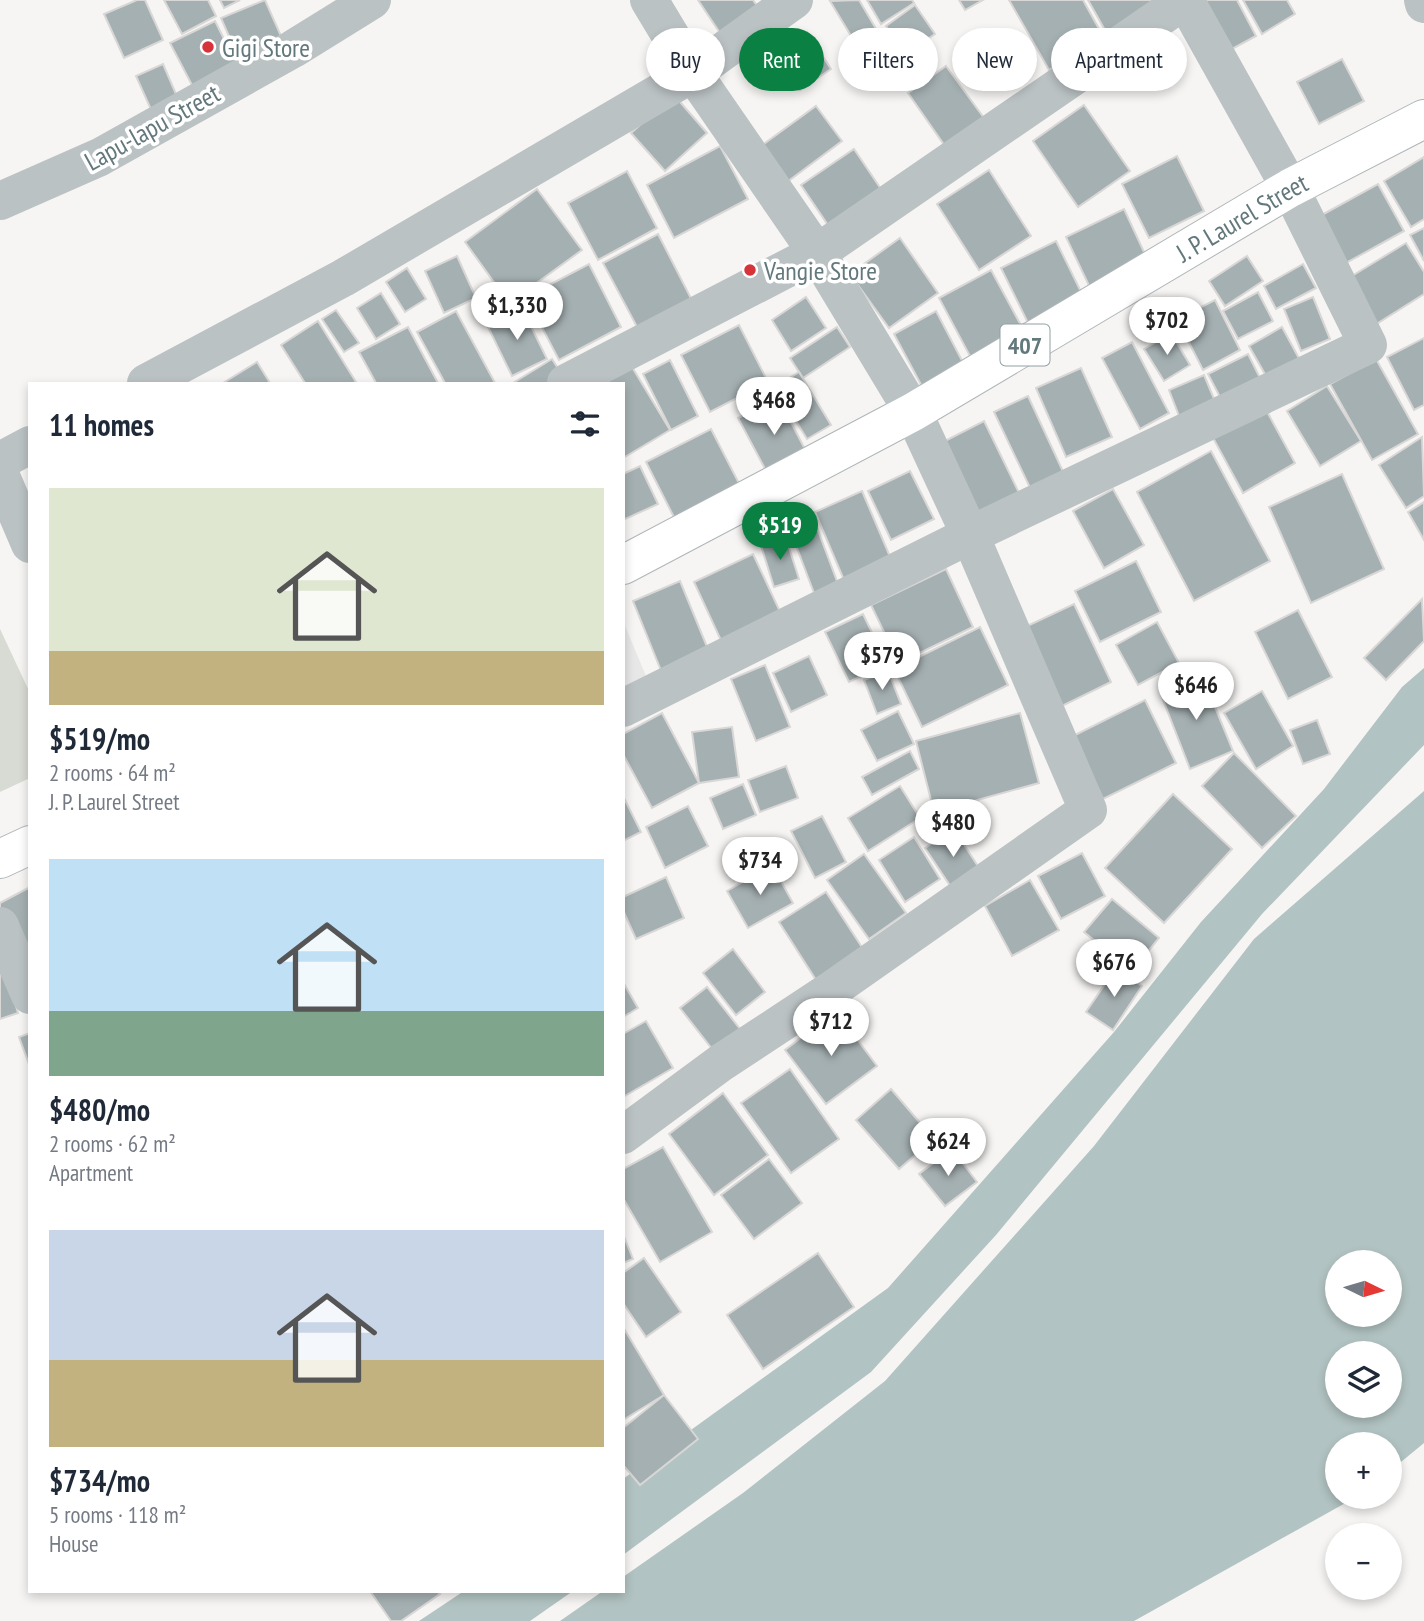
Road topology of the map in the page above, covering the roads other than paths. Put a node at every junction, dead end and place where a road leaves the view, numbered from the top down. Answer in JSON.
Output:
{"nodes":[{"id":1,"x":372,"y":0,"type":"edge"},
{"id":2,"x":649,"y":0,"type":"edge"},
{"id":3,"x":794,"y":0,"type":"edge"},
{"id":4,"x":1185,"y":0,"type":"edge"},
{"id":5,"x":666,"y":28,"type":"edge"},
{"id":6,"x":725,"y":50,"type":"edge"},
{"id":7,"x":662,"y":91,"type":"edge"},
{"id":8,"x":705,"y":91,"type":"edge"},
{"id":9,"x":1424,"y":119,"type":"edge"},
{"id":10,"x":1290,"y":188,"type":"junction"},
{"id":11,"x":0,"y":201,"type":"edge"},
{"id":12,"x":817,"y":253,"type":"junction"},
{"id":13,"x":148,"y":382,"type":"edge"},
{"id":14,"x":568,"y":382,"type":"edge"},
{"id":15,"x":913,"y":412,"type":"junction"},
{"id":16,"x":28,"y":446,"type":"edge"},
{"id":17,"x":0,"y":461,"type":"edge"},
{"id":18,"x":0,"y":474,"type":"edge"},
{"id":19,"x":970,"y":535,"type":"junction"},
{"id":20,"x":28,"y":539,"type":"edge"},
{"id":21,"x":625,"y":564,"type":"edge"},
{"id":22,"x":625,"y":707,"type":"edge"},
{"id":23,"x":28,"y":846,"type":"edge"},
{"id":24,"x":0,"y":859,"type":"edge"},
{"id":25,"x":0,"y":926,"type":"edge"},
{"id":26,"x":28,"y":990,"type":"edge"},
{"id":27,"x":625,"y":1134,"type":"edge"}],
"edges":[{"from":1,"to":11,"type":"street","name":"Lapu-lapu Street"},
{"from":2,"to":5,"type":"street"},
{"from":3,"to":6,"type":"street"},
{"from":4,"to":10,"type":"street"},
{"from":4,"to":12,"type":"street"},
{"from":7,"to":13,"type":"street"},
{"from":8,"to":12,"type":"street"},
{"from":9,"to":10,"type":"main road","name":"J. P. Laurel Street","number":"407"},
{"from":10,"to":15,"type":"main road","name":"J. P. Laurel Street","number":"407"},
{"from":10,"to":19,"type":"street"},
{"from":12,"to":14,"type":"street"},
{"from":12,"to":15,"type":"street"},
{"from":15,"to":19,"type":"street"},
{"from":15,"to":21,"type":"main road","name":"J. P. Laurel Street","number":"407"},
{"from":16,"to":17,"type":"street"},
{"from":18,"to":20,"type":"street"},
{"from":19,"to":22,"type":"street"},
{"from":19,"to":27,"type":"street"},
{"from":23,"to":24,"type":"main road"},
{"from":25,"to":26,"type":"street"}]}
